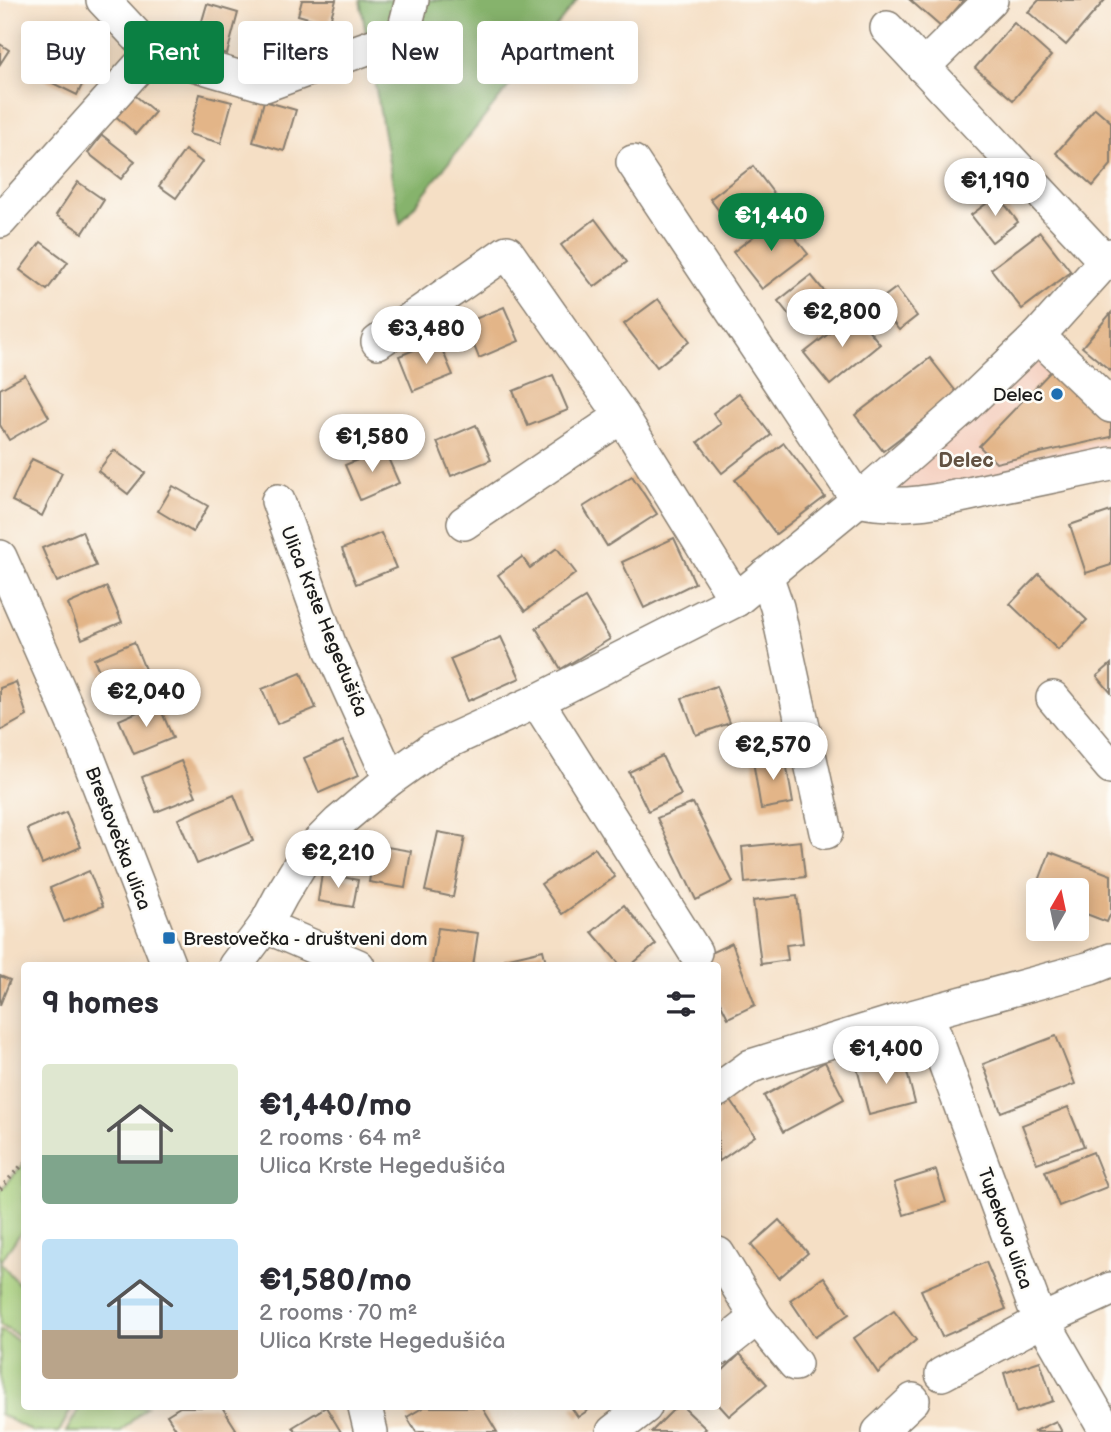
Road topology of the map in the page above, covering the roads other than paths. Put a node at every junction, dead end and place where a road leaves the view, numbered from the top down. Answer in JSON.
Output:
{"nodes":[{"id":1,"x":103,"y":0,"type":"edge"},
{"id":2,"x":412,"y":0,"type":"edge"},
{"id":3,"x":991,"y":0,"type":"edge"},
{"id":4,"x":124,"y":22,"type":"edge"},
{"id":5,"x":887,"y":28,"type":"dead end"},
{"id":6,"x":923,"y":68,"type":"junction"},
{"id":7,"x":224,"y":73,"type":"edge"},
{"id":8,"x":124,"y":83,"type":"edge"},
{"id":9,"x":633,"y":162,"type":"dead end"},
{"id":10,"x":0,"y":221,"type":"edge"},
{"id":11,"x":1108,"y":259,"type":"edge"},
{"id":12,"x":1038,"y":336,"type":"junction"},
{"id":13,"x":379,"y":342,"type":"dead end"},
{"id":14,"x":1111,"y":406,"type":"edge"},
{"id":15,"x":622,"y":416,"type":"junction"},
{"id":16,"x":1111,"y":464,"type":"edge"},
{"id":17,"x":858,"y":500,"type":"junction"},
{"id":18,"x":278,"y":501,"type":"dead end"},
{"id":19,"x":464,"y":523,"type":"dead end"},
{"id":20,"x":0,"y":557,"type":"edge"},
{"id":21,"x":766,"y":575,"type":"junction"},
{"id":22,"x":736,"y":600,"type":"junction"},
{"id":23,"x":1053,"y":698,"type":"dead end"},
{"id":24,"x":537,"y":701,"type":"junction"},
{"id":25,"x":1111,"y":767,"type":"edge"},
{"id":26,"x":390,"y":779,"type":"junction"},
{"id":27,"x":826,"y":832,"type":"dead end"},
{"id":28,"x":265,"y":926,"type":"junction"},
{"id":29,"x":695,"y":952,"type":"dead end"},
{"id":30,"x":1111,"y":960,"type":"edge"},
{"id":31,"x":167,"y":962,"type":"edge"},
{"id":32,"x":237,"y":962,"type":"edge"},
{"id":33,"x":349,"y":962,"type":"edge"},
{"id":34,"x":927,"y":1014,"type":"junction"},
{"id":35,"x":721,"y":1088,"type":"edge"},
{"id":36,"x":721,"y":1259,"type":"edge"},
{"id":37,"x":1111,"y":1289,"type":"edge"},
{"id":38,"x":757,"y":1318,"type":"junction"},
{"id":39,"x":1044,"y":1320,"type":"junction"},
{"id":40,"x":721,"y":1347,"type":"edge"},
{"id":41,"x":795,"y":1364,"type":"dead end"},
{"id":42,"x":942,"y":1374,"type":"dead end"},
{"id":43,"x":913,"y":1400,"type":"dead end"},
{"id":44,"x":366,"y":1410,"type":"edge"},
{"id":45,"x":641,"y":1410,"type":"edge"},
{"id":46,"x":371,"y":1432,"type":"edge"},
{"id":47,"x":613,"y":1432,"type":"edge"},
{"id":48,"x":879,"y":1432,"type":"edge"},
{"id":49,"x":1107,"y":1432,"type":"edge"}],
"edges":[{"from":1,"to":4,"type":"street"},
{"from":2,"to":7,"type":"street"},
{"from":3,"to":6,"type":"street"},
{"from":5,"to":6,"type":"street"},
{"from":6,"to":11,"type":"street"},
{"from":8,"to":10,"type":"street"},
{"from":9,"to":17,"type":"street"},
{"from":11,"to":12,"type":"street"},
{"from":12,"to":14,"type":"street"},
{"from":12,"to":17,"type":"street"},
{"from":13,"to":15,"type":"street"},
{"from":15,"to":19,"type":"street"},
{"from":15,"to":22,"type":"street"},
{"from":16,"to":17,"type":"street"},
{"from":17,"to":21,"type":"street"},
{"from":18,"to":26,"type":"street","name":"Ulica Krste Hegedušića"},
{"from":20,"to":31,"type":"street","name":"Brestovečka ulica"},
{"from":21,"to":22,"type":"street"},
{"from":21,"to":27,"type":"street"},
{"from":22,"to":24,"type":"street"},
{"from":23,"to":25,"type":"street"},
{"from":24,"to":26,"type":"street"},
{"from":24,"to":29,"type":"street"},
{"from":26,"to":28,"type":"street"},
{"from":28,"to":32,"type":"street"},
{"from":28,"to":33,"type":"street"},
{"from":30,"to":34,"type":"street"},
{"from":34,"to":35,"type":"street"},
{"from":34,"to":39,"type":"street","name":"Tupekova ulica"},
{"from":36,"to":38,"type":"street"},
{"from":37,"to":39,"type":"street"},
{"from":38,"to":40,"type":"street"},
{"from":38,"to":41,"type":"street"},
{"from":39,"to":42,"type":"street"},
{"from":39,"to":49,"type":"street","name":"Tupekova ulica"},
{"from":43,"to":48,"type":"street"},
{"from":44,"to":46,"type":"street"},
{"from":45,"to":47,"type":"street"}]}
